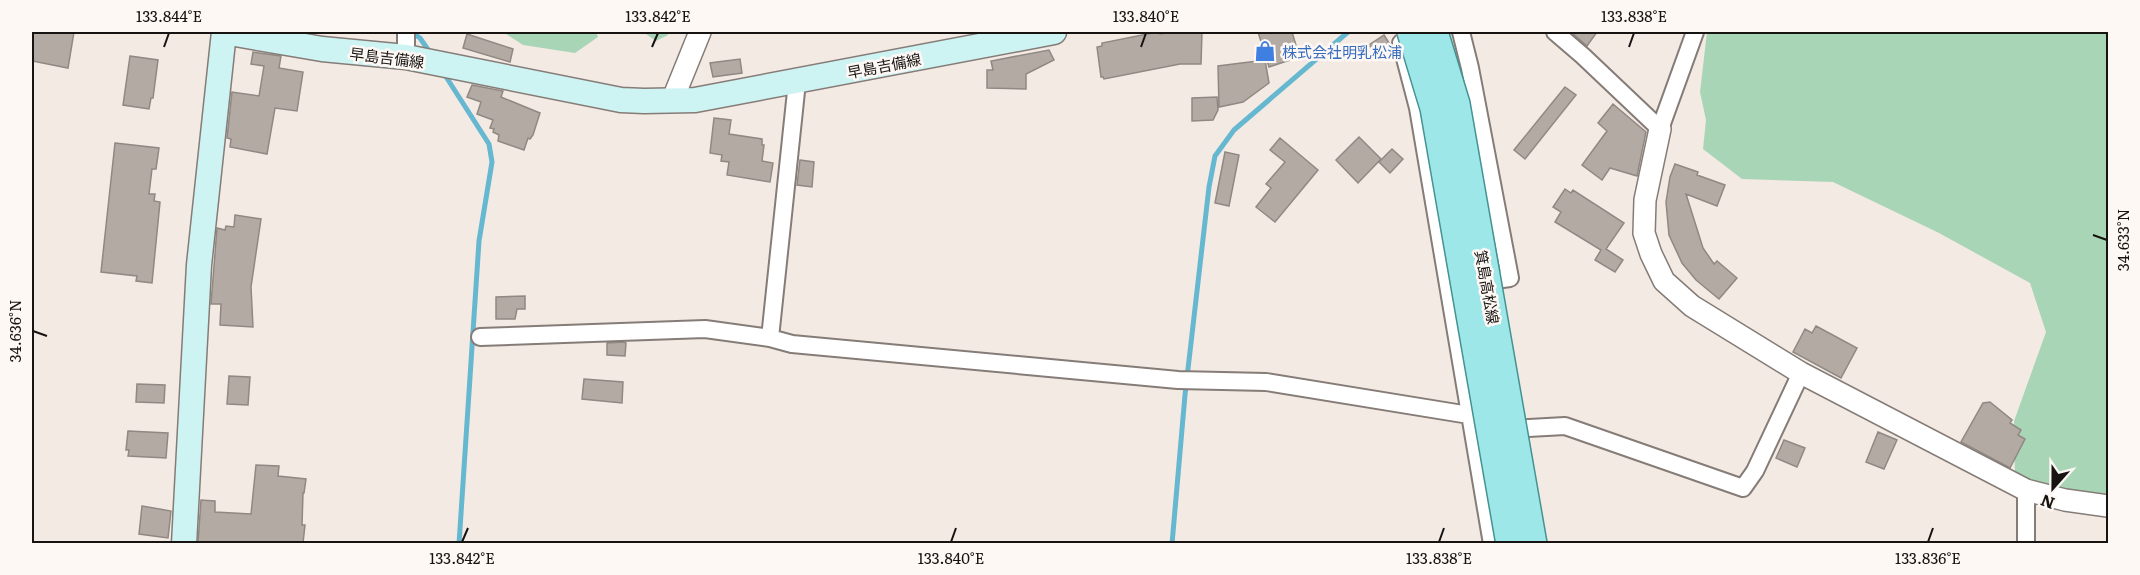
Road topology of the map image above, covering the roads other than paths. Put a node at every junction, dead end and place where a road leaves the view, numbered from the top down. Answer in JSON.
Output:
{"nodes":[{"id":1,"x":223,"y":32,"type":"edge"},
{"id":2,"x":700,"y":32,"type":"edge"},
{"id":3,"x":1054,"y":32,"type":"edge"},
{"id":4,"x":1398,"y":32,"type":"edge"},
{"id":5,"x":1411,"y":32,"type":"edge"},
{"id":6,"x":1434,"y":32,"type":"edge"},
{"id":7,"x":1461,"y":32,"type":"edge"},
{"id":8,"x":1555,"y":32,"type":"edge"},
{"id":9,"x":1695,"y":32,"type":"edge"},
{"id":10,"x":410,"y":46,"type":"edge"},
{"id":11,"x":797,"y":82,"type":"junction"},
{"id":12,"x":672,"y":101,"type":"junction"},
{"id":13,"x":1660,"y":129,"type":"junction"},
{"id":14,"x":1448,"y":287,"type":"junction"},
{"id":15,"x":480,"y":337,"type":"dead end"},
{"id":16,"x":770,"y":338,"type":"junction"},
{"id":17,"x":1801,"y":373,"type":"junction"},
{"id":18,"x":1469,"y":415,"type":"junction"},
{"id":19,"x":2026,"y":489,"type":"junction"},
{"id":20,"x":2109,"y":506,"type":"edge"},
{"id":21,"x":184,"y":543,"type":"edge"},
{"id":22,"x":1492,"y":543,"type":"edge"},
{"id":23,"x":1510,"y":543,"type":"edge"},
{"id":24,"x":1533,"y":543,"type":"edge"},
{"id":25,"x":2026,"y":543,"type":"edge"}],
"edges":[{"from":1,"to":10,"type":"main road","name":"早島吉備線"},
{"from":1,"to":21,"type":"main road","name":"早島吉備線"},
{"from":2,"to":12,"type":"street"},
{"from":3,"to":11,"type":"main road","name":"早島吉備線"},
{"from":4,"to":14,"type":"street"},
{"from":5,"to":23,"type":"main road","name":"箕島高松線","bridge":true},
{"from":6,"to":24,"type":"main road","name":"箕島高松線","bridge":true},
{"from":7,"to":14,"type":"street"},
{"from":8,"to":13,"type":"street"},
{"from":9,"to":13,"type":"street"},
{"from":10,"to":12,"type":"main road","name":"早島吉備線"},
{"from":11,"to":12,"type":"main road","name":"早島吉備線"},
{"from":11,"to":16,"type":"street"},
{"from":13,"to":17,"type":"street"},
{"from":14,"to":18,"type":"street"},
{"from":15,"to":16,"type":"street"},
{"from":16,"to":18,"type":"street"},
{"from":17,"to":18,"type":"street"},
{"from":17,"to":19,"type":"street"},
{"from":18,"to":22,"type":"street"},
{"from":19,"to":20,"type":"street"},
{"from":19,"to":25,"type":"street"}]}
